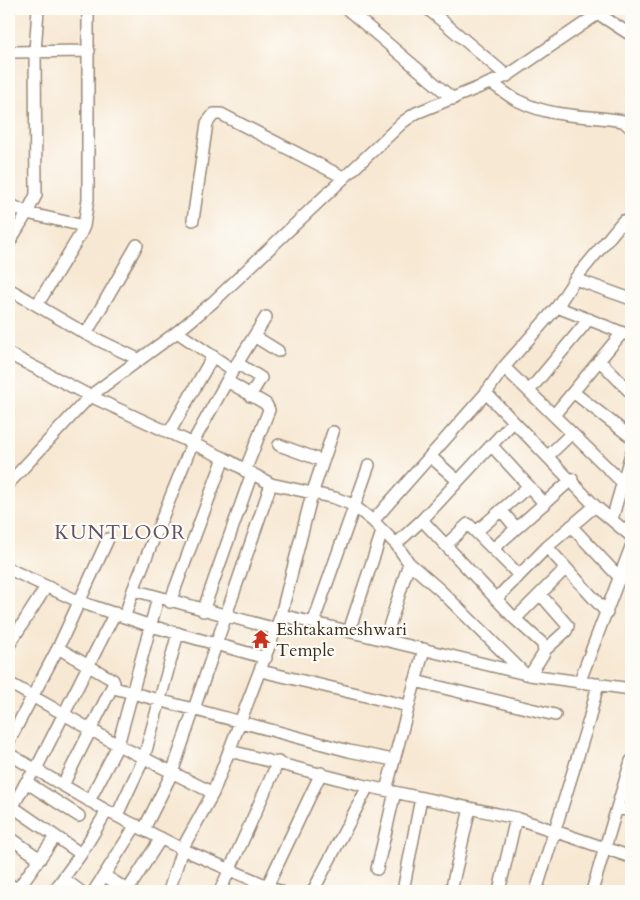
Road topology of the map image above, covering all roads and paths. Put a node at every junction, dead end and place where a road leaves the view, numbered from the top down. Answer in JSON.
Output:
{"nodes":[{"id":1,"x":38,"y":9,"type":"edge"},
{"id":2,"x":88,"y":9,"type":"edge"},
{"id":3,"x":346,"y":9,"type":"edge"},
{"id":4,"x":428,"y":9,"type":"edge"},
{"id":5,"x":601,"y":11,"type":"edge"},
{"id":6,"x":631,"y":35,"type":"edge"},
{"id":7,"x":89,"y":51,"type":"junction"},
{"id":8,"x":9,"y":52,"type":"edge"},
{"id":9,"x":35,"y":52,"type":"junction"},
{"id":10,"x":507,"y":76,"type":"junction"},
{"id":11,"x":491,"y":83,"type":"junction"},
{"id":12,"x":453,"y":99,"type":"junction"},
{"id":13,"x":631,"y":128,"type":"edge"},
{"id":14,"x":343,"y":177,"type":"junction"},
{"id":15,"x":9,"y":204,"type":"edge"},
{"id":16,"x":27,"y":212,"type":"junction"},
{"id":17,"x":631,"y":219,"type":"edge"},
{"id":18,"x":193,"y":220,"type":"dead end"},
{"id":19,"x":84,"y":226,"type":"junction"},
{"id":20,"x":9,"y":243,"type":"edge"},
{"id":21,"x":137,"y":245,"type":"dead end"},
{"id":22,"x":576,"y":279,"type":"junction"},
{"id":23,"x":9,"y":289,"type":"edge"},
{"id":24,"x":631,"y":299,"type":"edge"},
{"id":25,"x":38,"y":305,"type":"junction"},
{"id":26,"x":557,"y":307,"type":"junction"},
{"id":27,"x":266,"y":317,"type":"dead end"},
{"id":28,"x":589,"y":320,"type":"junction"},
{"id":29,"x":177,"y":332,"type":"junction"},
{"id":30,"x":86,"y":334,"type":"junction"},
{"id":31,"x":627,"y":334,"type":"edge"},
{"id":32,"x":254,"y":336,"type":"junction"},
{"id":33,"x":278,"y":351,"type":"dead end"},
{"id":34,"x":9,"y":354,"type":"edge"},
{"id":35,"x":213,"y":356,"type":"junction"},
{"id":36,"x":138,"y":359,"type":"junction"},
{"id":37,"x":599,"y":360,"type":"junction"},
{"id":38,"x":235,"y":366,"type":"junction"},
{"id":39,"x":504,"y":368,"type":"junction"},
{"id":40,"x":227,"y":380,"type":"junction"},
{"id":41,"x":529,"y":392,"type":"junction"},
{"id":42,"x":573,"y":392,"type":"junction"},
{"id":43,"x":486,"y":393,"type":"junction"},
{"id":44,"x":631,"y":393,"type":"edge"},
{"id":45,"x":90,"y":396,"type":"junction"},
{"id":46,"x":250,"y":396,"type":"junction"},
{"id":47,"x":554,"y":415,"type":"junction"},
{"id":48,"x":513,"y":422,"type":"junction"},
{"id":49,"x":333,"y":432,"type":"dead end"},
{"id":50,"x":168,"y":433,"type":"junction"},
{"id":51,"x":572,"y":433,"type":"junction"},
{"id":52,"x":631,"y":437,"type":"edge"},
{"id":53,"x":192,"y":444,"type":"junction"},
{"id":54,"x":279,"y":445,"type":"dead end"},
{"id":55,"x":492,"y":446,"type":"junction"},
{"id":56,"x":631,"y":454,"type":"edge"},
{"id":57,"x":430,"y":456,"type":"junction"},
{"id":58,"x":548,"y":456,"type":"junction"},
{"id":59,"x":224,"y":458,"type":"junction"},
{"id":60,"x":323,"y":461,"type":"junction"},
{"id":61,"x":369,"y":465,"type":"dead end"},
{"id":62,"x":249,"y":472,"type":"junction"},
{"id":63,"x":572,"y":479,"type":"junction"},
{"id":64,"x":458,"y":481,"type":"junction"},
{"id":65,"x":623,"y":483,"type":"junction"},
{"id":66,"x":9,"y":484,"type":"edge"},
{"id":67,"x":271,"y":484,"type":"junction"},
{"id":68,"x":529,"y":486,"type":"junction"},
{"id":69,"x":312,"y":494,"type":"junction"},
{"id":70,"x":545,"y":504,"type":"junction"},
{"id":71,"x":353,"y":505,"type":"junction"},
{"id":72,"x":595,"y":506,"type":"junction"},
{"id":73,"x":501,"y":510,"type":"junction"},
{"id":74,"x":612,"y":519,"type":"junction"},
{"id":75,"x":422,"y":520,"type":"junction"},
{"id":76,"x":373,"y":521,"type":"junction"},
{"id":77,"x":571,"y":526,"type":"junction"},
{"id":78,"x":516,"y":528,"type":"junction"},
{"id":79,"x":382,"y":532,"type":"junction"},
{"id":80,"x":476,"y":532,"type":"junction"},
{"id":81,"x":631,"y":532,"type":"edge"},
{"id":82,"x":631,"y":537,"type":"edge"},
{"id":83,"x":108,"y":539,"type":"dead end"},
{"id":84,"x":396,"y":544,"type":"junction"},
{"id":85,"x":446,"y":545,"type":"junction"},
{"id":86,"x":631,"y":546,"type":"edge"},
{"id":87,"x":547,"y":547,"type":"junction"},
{"id":88,"x":494,"y":548,"type":"junction"},
{"id":89,"x":409,"y":563,"type":"junction"},
{"id":90,"x":566,"y":568,"type":"junction"},
{"id":91,"x":9,"y":569,"type":"edge"},
{"id":92,"x":518,"y":574,"type":"junction"},
{"id":93,"x":620,"y":579,"type":"junction"},
{"id":94,"x":46,"y":587,"type":"junction"},
{"id":95,"x":133,"y":590,"type":"junction"},
{"id":96,"x":540,"y":594,"type":"junction"},
{"id":97,"x":158,"y":598,"type":"junction"},
{"id":98,"x":496,"y":598,"type":"junction"},
{"id":99,"x":80,"y":602,"type":"junction"},
{"id":100,"x":170,"y":602,"type":"junction"},
{"id":101,"x":203,"y":611,"type":"junction"},
{"id":102,"x":607,"y":613,"type":"junction"},
{"id":103,"x":120,"y":615,"type":"junction"},
{"id":104,"x":281,"y":615,"type":"junction"},
{"id":105,"x":225,"y":616,"type":"junction"},
{"id":106,"x":515,"y":619,"type":"junction"},
{"id":107,"x":313,"y":623,"type":"junction"},
{"id":108,"x":151,"y":626,"type":"junction"},
{"id":109,"x":276,"y":630,"type":"junction"},
{"id":110,"x":349,"y":631,"type":"junction"},
{"id":111,"x":178,"y":633,"type":"junction"},
{"id":112,"x":385,"y":640,"type":"junction"},
{"id":113,"x":217,"y":643,"type":"junction"},
{"id":114,"x":9,"y":645,"type":"edge"},
{"id":115,"x":58,"y":648,"type":"junction"},
{"id":116,"x":424,"y":649,"type":"junction"},
{"id":117,"x":545,"y":650,"type":"junction"},
{"id":118,"x":266,"y":658,"type":"junction"},
{"id":119,"x":89,"y":665,"type":"junction"},
{"id":120,"x":261,"y":671,"type":"junction"},
{"id":121,"x":527,"y":675,"type":"junction"},
{"id":122,"x":415,"y":681,"type":"junction"},
{"id":123,"x":579,"y":683,"type":"junction"},
{"id":124,"x":9,"y":684,"type":"edge"},
{"id":125,"x":598,"y":684,"type":"junction"},
{"id":126,"x":114,"y":688,"type":"junction"},
{"id":127,"x":631,"y":689,"type":"edge"},
{"id":128,"x":132,"y":693,"type":"junction"},
{"id":129,"x":33,"y":698,"type":"junction"},
{"id":130,"x":160,"y":701,"type":"junction"},
{"id":131,"x":408,"y":706,"type":"junction"},
{"id":132,"x":193,"y":709,"type":"junction"},
{"id":133,"x":63,"y":714,"type":"junction"},
{"id":134,"x":554,"y":715,"type":"dead end"},
{"id":135,"x":241,"y":723,"type":"junction"},
{"id":136,"x":92,"y":730,"type":"junction"},
{"id":137,"x":9,"y":741,"type":"edge"},
{"id":138,"x":118,"y":745,"type":"junction"},
{"id":139,"x":230,"y":751,"type":"junction"},
{"id":140,"x":9,"y":756,"type":"edge"},
{"id":141,"x":144,"y":758,"type":"junction"},
{"id":142,"x":393,"y":760,"type":"junction"},
{"id":143,"x":631,"y":761,"type":"edge"},
{"id":144,"x":278,"y":762,"type":"junction"},
{"id":145,"x":36,"y":769,"type":"junction"},
{"id":146,"x":321,"y":773,"type":"junction"},
{"id":147,"x":172,"y":774,"type":"junction"},
{"id":148,"x":26,"y":782,"type":"junction"},
{"id":149,"x":63,"y":785,"type":"junction"},
{"id":150,"x":366,"y":786,"type":"junction"},
{"id":151,"x":391,"y":791,"type":"junction"},
{"id":152,"x":213,"y":793,"type":"junction"},
{"id":153,"x":421,"y":798,"type":"junction"},
{"id":154,"x":89,"y":801,"type":"junction"},
{"id":155,"x":470,"y":808,"type":"junction"},
{"id":156,"x":617,"y":809,"type":"junction"},
{"id":157,"x":631,"y":810,"type":"edge"},
{"id":158,"x":11,"y":811,"type":"edge"},
{"id":159,"x":112,"y":813,"type":"junction"},
{"id":160,"x":79,"y":816,"type":"dead end"},
{"id":161,"x":516,"y":818,"type":"junction"},
{"id":162,"x":140,"y":827,"type":"junction"},
{"id":163,"x":554,"y":832,"type":"junction"},
{"id":164,"x":55,"y":836,"type":"junction"},
{"id":165,"x":9,"y":837,"type":"edge"},
{"id":166,"x":161,"y":838,"type":"junction"},
{"id":167,"x":182,"y":848,"type":"junction"},
{"id":168,"x":604,"y":849,"type":"junction"},
{"id":169,"x":81,"y":854,"type":"junction"},
{"id":170,"x":631,"y":857,"type":"edge"},
{"id":171,"x":40,"y":859,"type":"junction"},
{"id":172,"x":230,"y":868,"type":"junction"},
{"id":173,"x":377,"y":869,"type":"dead end"},
{"id":174,"x":105,"y":876,"type":"junction"},
{"id":175,"x":64,"y":879,"type":"junction"},
{"id":176,"x":15,"y":888,"type":"edge"},
{"id":177,"x":266,"y":889,"type":"edge"},
{"id":178,"x":54,"y":891,"type":"edge"},
{"id":179,"x":80,"y":891,"type":"edge"},
{"id":180,"x":94,"y":891,"type":"edge"},
{"id":181,"x":129,"y":891,"type":"edge"},
{"id":182,"x":169,"y":891,"type":"edge"},
{"id":183,"x":220,"y":891,"type":"edge"},
{"id":184,"x":279,"y":891,"type":"edge"},
{"id":185,"x":313,"y":891,"type":"edge"},
{"id":186,"x":402,"y":891,"type":"edge"},
{"id":187,"x":451,"y":891,"type":"edge"},
{"id":188,"x":499,"y":891,"type":"edge"},
{"id":189,"x":536,"y":891,"type":"edge"},
{"id":190,"x":592,"y":891,"type":"edge"}],
"edges":[{"from":1,"to":9,"type":"street"},
{"from":2,"to":7,"type":"street"},
{"from":3,"to":12,"type":"street"},
{"from":4,"to":10,"type":"street"},
{"from":5,"to":6,"type":"street"},
{"from":5,"to":10,"type":"street"},
{"from":7,"to":9,"type":"street"},
{"from":7,"to":19,"type":"street"},
{"from":8,"to":9,"type":"street"},
{"from":9,"to":16,"type":"street"},
{"from":10,"to":11,"type":"street"},
{"from":11,"to":12,"type":"street"},
{"from":11,"to":13,"type":"street"},
{"from":12,"to":14,"type":"street"},
{"from":14,"to":18,"type":"street"},
{"from":14,"to":29,"type":"street"},
{"from":15,"to":16,"type":"street"},
{"from":16,"to":19,"type":"street"},
{"from":16,"to":20,"type":"street"},
{"from":17,"to":22,"type":"street"},
{"from":19,"to":25,"type":"street"},
{"from":21,"to":30,"type":"street"},
{"from":22,"to":24,"type":"street"},
{"from":22,"to":26,"type":"street"},
{"from":23,"to":25,"type":"street"},
{"from":25,"to":30,"type":"street"},
{"from":26,"to":28,"type":"street"},
{"from":26,"to":39,"type":"street"},
{"from":27,"to":32,"type":"street"},
{"from":28,"to":31,"type":"street"},
{"from":28,"to":41,"type":"street"},
{"from":29,"to":35,"type":"street"},
{"from":29,"to":36,"type":"street"},
{"from":30,"to":36,"type":"street"},
{"from":31,"to":37,"type":"street"},
{"from":32,"to":33,"type":"street"},
{"from":32,"to":38,"type":"street"},
{"from":34,"to":45,"type":"street"},
{"from":35,"to":38,"type":"street"},
{"from":35,"to":50,"type":"street"},
{"from":36,"to":45,"type":"street"},
{"from":37,"to":42,"type":"street"},
{"from":37,"to":44,"type":"street"},
{"from":38,"to":40,"type":"street"},
{"from":38,"to":46,"type":"street"},
{"from":39,"to":41,"type":"street"},
{"from":39,"to":43,"type":"street"},
{"from":40,"to":46,"type":"street"},
{"from":40,"to":53,"type":"street"},
{"from":41,"to":47,"type":"street"},
{"from":42,"to":47,"type":"street"},
{"from":42,"to":52,"type":"street"},
{"from":43,"to":48,"type":"street"},
{"from":43,"to":57,"type":"street"},
{"from":45,"to":50,"type":"street"},
{"from":45,"to":66,"type":"street"},
{"from":46,"to":62,"type":"street"},
{"from":47,"to":51,"type":"street"},
{"from":48,"to":55,"type":"street"},
{"from":48,"to":58,"type":"street"},
{"from":49,"to":60,"type":"street"},
{"from":50,"to":53,"type":"street"},
{"from":51,"to":58,"type":"street"},
{"from":51,"to":65,"type":"street"},
{"from":53,"to":59,"type":"street"},
{"from":53,"to":95,"type":"street"},
{"from":54,"to":60,"type":"street"},
{"from":55,"to":64,"type":"street"},
{"from":55,"to":68,"type":"street"},
{"from":56,"to":65,"type":"street"},
{"from":57,"to":64,"type":"street"},
{"from":57,"to":76,"type":"street"},
{"from":58,"to":63,"type":"street"},
{"from":59,"to":62,"type":"street"},
{"from":59,"to":100,"type":"street"},
{"from":60,"to":69,"type":"street"},
{"from":61,"to":71,"type":"street"},
{"from":62,"to":67,"type":"street"},
{"from":62,"to":101,"type":"street"},
{"from":63,"to":70,"type":"street"},
{"from":63,"to":72,"type":"street"},
{"from":64,"to":75,"type":"street"},
{"from":65,"to":74,"type":"street"},
{"from":67,"to":69,"type":"street"},
{"from":67,"to":105,"type":"street"},
{"from":68,"to":70,"type":"street"},
{"from":68,"to":73,"type":"street"},
{"from":69,"to":71,"type":"street"},
{"from":69,"to":104,"type":"street"},
{"from":70,"to":78,"type":"street"},
{"from":71,"to":76,"type":"street"},
{"from":71,"to":107,"type":"street"},
{"from":72,"to":74,"type":"street"},
{"from":72,"to":77,"type":"street"},
{"from":73,"to":78,"type":"street"},
{"from":73,"to":80,"type":"street"},
{"from":74,"to":82,"type":"street"},
{"from":75,"to":84,"type":"street"},
{"from":75,"to":85,"type":"street"},
{"from":76,"to":79,"type":"street"},
{"from":77,"to":87,"type":"street"},
{"from":77,"to":93,"type":"street"},
{"from":78,"to":88,"type":"street"},
{"from":79,"to":84,"type":"street"},
{"from":79,"to":110,"type":"street"},
{"from":80,"to":85,"type":"street"},
{"from":80,"to":88,"type":"street"},
{"from":81,"to":82,"type":"street"},
{"from":83,"to":99,"type":"street"},
{"from":84,"to":89,"type":"street"},
{"from":85,"to":98,"type":"street"},
{"from":86,"to":93,"type":"street"},
{"from":87,"to":90,"type":"street"},
{"from":87,"to":92,"type":"street"},
{"from":88,"to":92,"type":"street"},
{"from":89,"to":112,"type":"street"},
{"from":89,"to":121,"type":"street"},
{"from":90,"to":96,"type":"street"},
{"from":90,"to":102,"type":"street"},
{"from":91,"to":94,"type":"street"},
{"from":92,"to":98,"type":"street"},
{"from":93,"to":102,"type":"street"},
{"from":94,"to":99,"type":"street"},
{"from":94,"to":114,"type":"street"},
{"from":95,"to":97,"type":"street"},
{"from":95,"to":103,"type":"street"},
{"from":96,"to":106,"type":"street"},
{"from":96,"to":117,"type":"street"},
{"from":97,"to":100,"type":"street"},
{"from":97,"to":108,"type":"street"},
{"from":98,"to":106,"type":"street"},
{"from":99,"to":103,"type":"street"},
{"from":99,"to":115,"type":"street"},
{"from":100,"to":101,"type":"street"},
{"from":101,"to":105,"type":"street"},
{"from":102,"to":123,"type":"street"},
{"from":103,"to":108,"type":"street"},
{"from":103,"to":119,"type":"street"},
{"from":104,"to":107,"type":"street"},
{"from":104,"to":109,"type":"street"},
{"from":105,"to":109,"type":"street"},
{"from":105,"to":113,"type":"street"},
{"from":106,"to":117,"type":"street"},
{"from":107,"to":110,"type":"street"},
{"from":108,"to":111,"type":"street"},
{"from":108,"to":128,"type":"street"},
{"from":109,"to":118,"type":"street"},
{"from":110,"to":112,"type":"street"},
{"from":111,"to":113,"type":"street"},
{"from":111,"to":130,"type":"street"},
{"from":112,"to":116,"type":"street"},
{"from":113,"to":118,"type":"street"},
{"from":113,"to":132,"type":"street"},
{"from":115,"to":119,"type":"street"},
{"from":115,"to":129,"type":"street"},
{"from":116,"to":121,"type":"street"},
{"from":116,"to":122,"type":"street"},
{"from":117,"to":121,"type":"street"},
{"from":118,"to":120,"type":"street"},
{"from":119,"to":126,"type":"street"},
{"from":119,"to":133,"type":"street"},
{"from":120,"to":131,"type":"street"},
{"from":120,"to":135,"type":"street"},
{"from":121,"to":123,"type":"street"},
{"from":122,"to":131,"type":"street"},
{"from":122,"to":134,"type":"street"},
{"from":123,"to":125,"type":"street"},
{"from":124,"to":129,"type":"street"},
{"from":125,"to":127,"type":"street"},
{"from":125,"to":163,"type":"street"},
{"from":126,"to":128,"type":"street"},
{"from":126,"to":136,"type":"street"},
{"from":128,"to":130,"type":"street"},
{"from":128,"to":138,"type":"street"},
{"from":129,"to":133,"type":"street"},
{"from":129,"to":137,"type":"street"},
{"from":130,"to":132,"type":"street"},
{"from":130,"to":141,"type":"street"},
{"from":131,"to":142,"type":"street"},
{"from":132,"to":135,"type":"street"},
{"from":132,"to":147,"type":"street"},
{"from":133,"to":136,"type":"street"},
{"from":133,"to":145,"type":"street"},
{"from":135,"to":139,"type":"street"},
{"from":135,"to":142,"type":"street"},
{"from":136,"to":138,"type":"street"},
{"from":136,"to":149,"type":"street"},
{"from":138,"to":141,"type":"street"},
{"from":138,"to":154,"type":"street"},
{"from":139,"to":144,"type":"street"},
{"from":139,"to":152,"type":"street"},
{"from":140,"to":145,"type":"street"},
{"from":141,"to":147,"type":"street"},
{"from":141,"to":159,"type":"street"},
{"from":142,"to":151,"type":"street"},
{"from":143,"to":156,"type":"street"},
{"from":144,"to":146,"type":"street"},
{"from":144,"to":172,"type":"street"},
{"from":145,"to":148,"type":"street"},
{"from":145,"to":149,"type":"street"},
{"from":146,"to":150,"type":"street"},
{"from":146,"to":177,"type":"street"},
{"from":147,"to":152,"type":"street"},
{"from":147,"to":162,"type":"street"},
{"from":148,"to":158,"type":"street"},
{"from":148,"to":160,"type":"street"},
{"from":149,"to":154,"type":"street"},
{"from":150,"to":151,"type":"street"},
{"from":150,"to":185,"type":"street"},
{"from":151,"to":153,"type":"street"},
{"from":151,"to":173,"type":"street"},
{"from":152,"to":167,"type":"street"},
{"from":153,"to":155,"type":"street"},
{"from":153,"to":186,"type":"street"},
{"from":154,"to":159,"type":"street"},
{"from":155,"to":161,"type":"street"},
{"from":155,"to":187,"type":"street"},
{"from":156,"to":157,"type":"street"},
{"from":156,"to":168,"type":"street"},
{"from":158,"to":164,"type":"street"},
{"from":159,"to":162,"type":"street"},
{"from":159,"to":169,"type":"street"},
{"from":161,"to":163,"type":"street"},
{"from":161,"to":188,"type":"street"},
{"from":162,"to":166,"type":"street"},
{"from":162,"to":174,"type":"street"},
{"from":163,"to":168,"type":"street"},
{"from":163,"to":189,"type":"street"},
{"from":164,"to":169,"type":"street"},
{"from":164,"to":171,"type":"street"},
{"from":165,"to":171,"type":"street"},
{"from":166,"to":167,"type":"street"},
{"from":166,"to":181,"type":"street"},
{"from":167,"to":172,"type":"street"},
{"from":167,"to":182,"type":"street"},
{"from":168,"to":170,"type":"street"},
{"from":168,"to":190,"type":"street"},
{"from":169,"to":175,"type":"street"},
{"from":171,"to":176,"type":"street"},
{"from":172,"to":177,"type":"street"},
{"from":172,"to":183,"type":"street"},
{"from":174,"to":180,"type":"street"},
{"from":174,"to":181,"type":"street"},
{"from":175,"to":178,"type":"street"},
{"from":175,"to":179,"type":"street"},
{"from":177,"to":184,"type":"street"}]}
